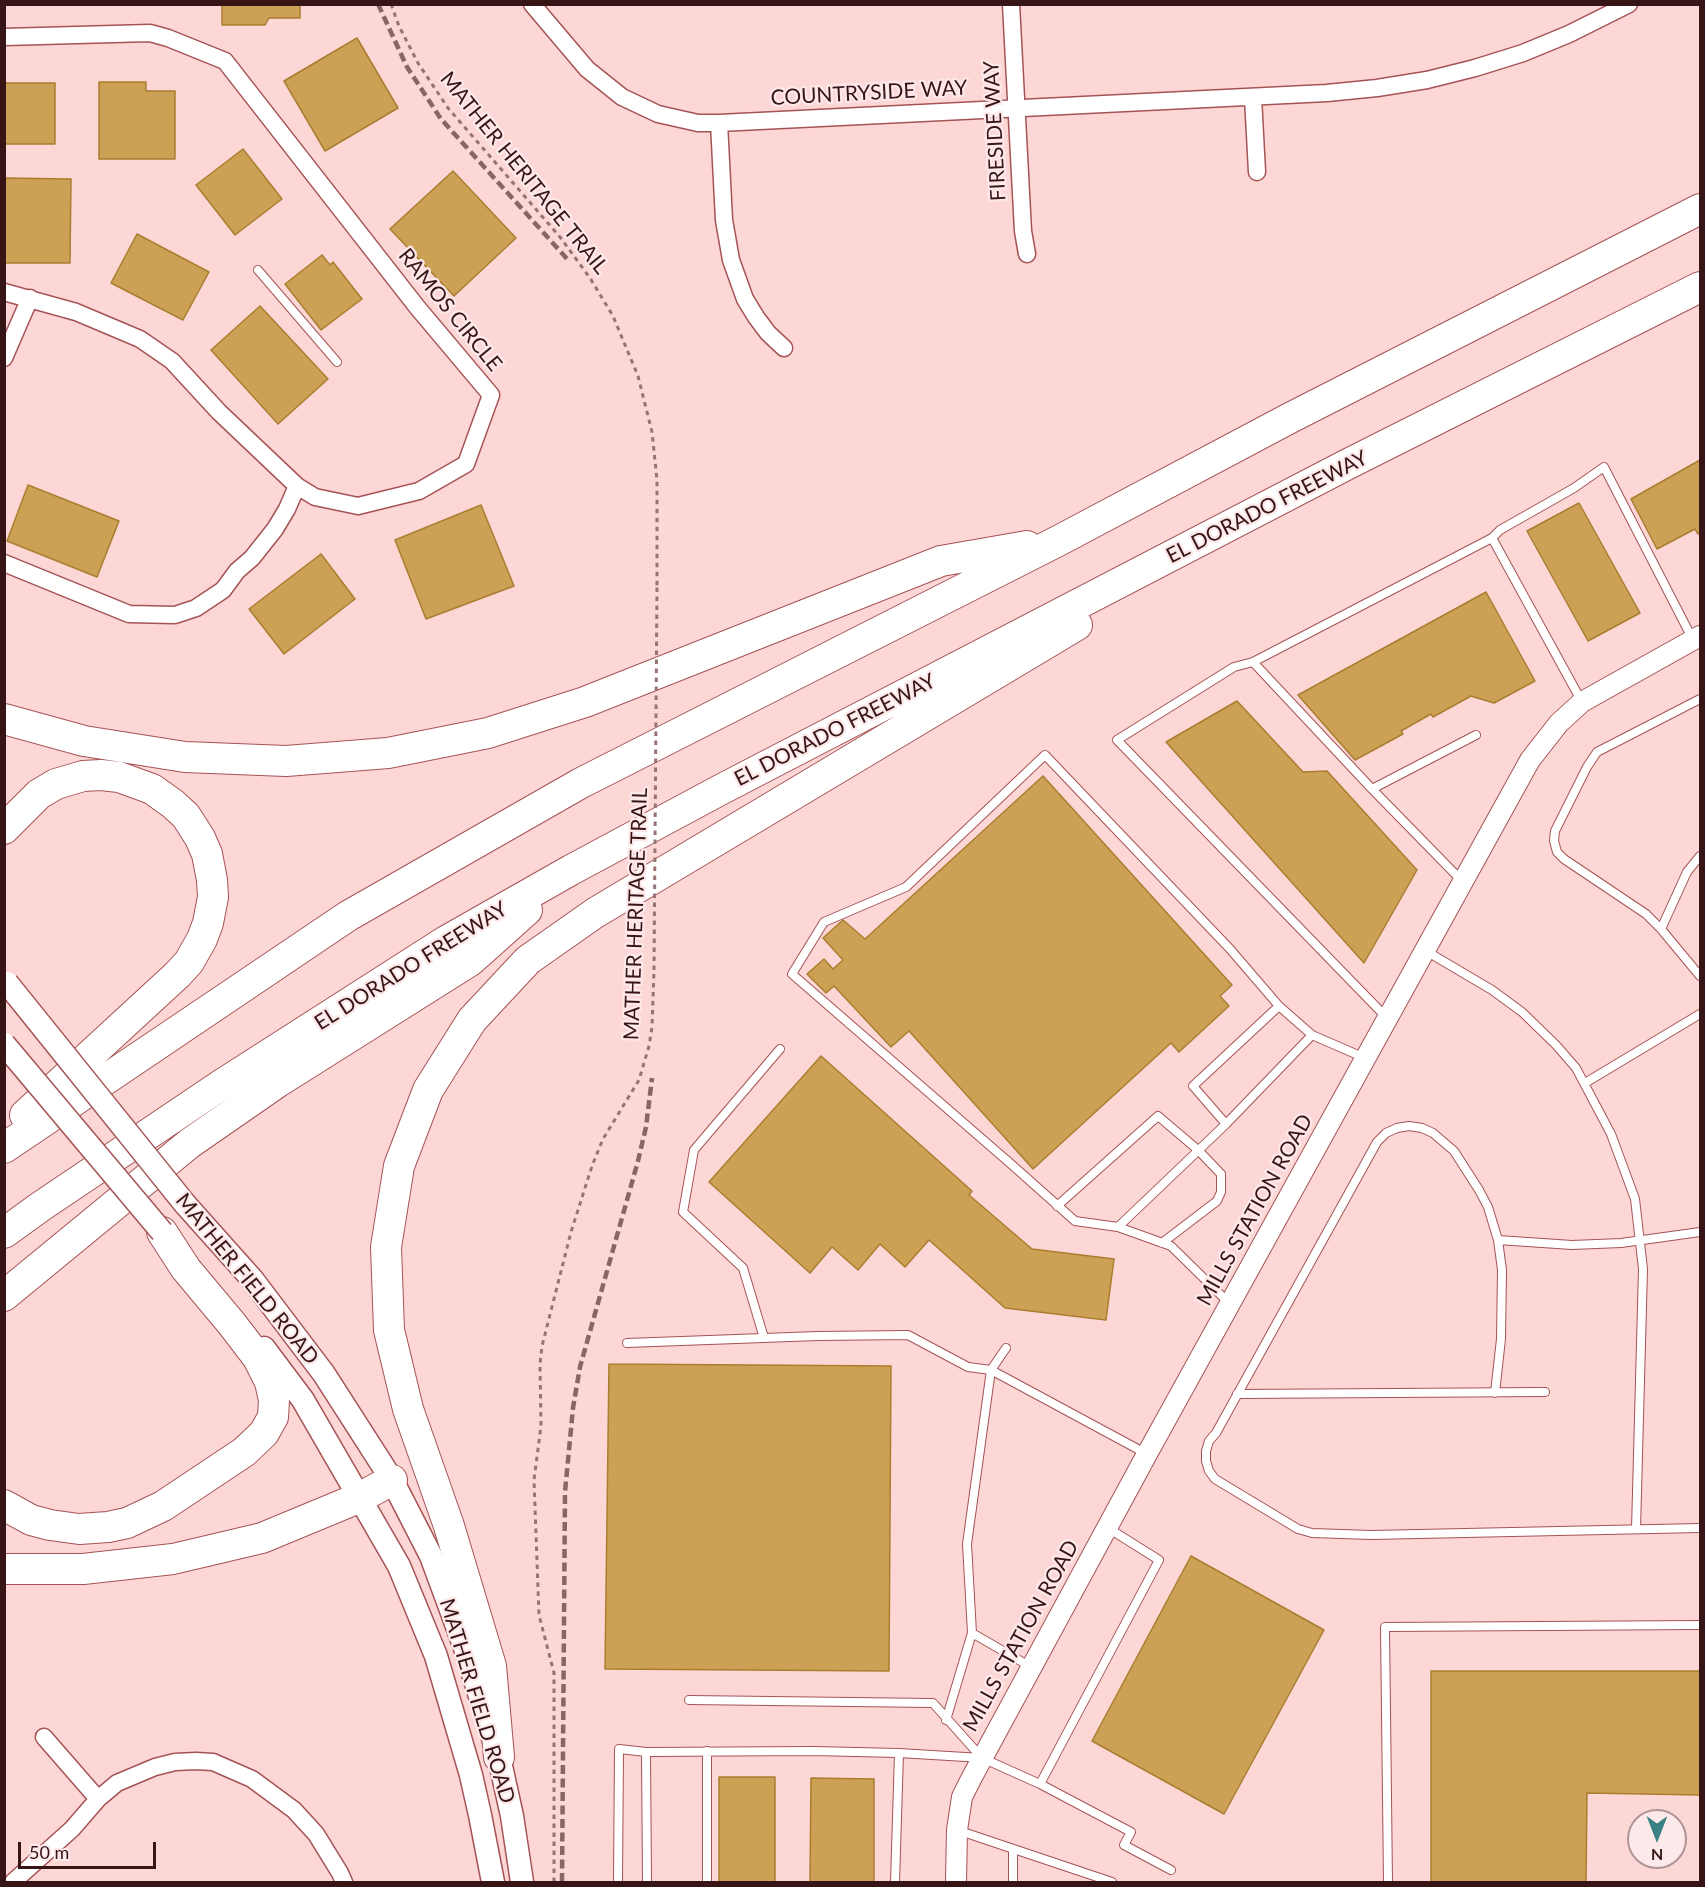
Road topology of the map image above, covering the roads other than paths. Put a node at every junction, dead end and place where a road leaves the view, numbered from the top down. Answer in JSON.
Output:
{"nodes":[{"id":1,"x":532,"y":4,"type":"edge"},
{"id":2,"x":1011,"y":4,"type":"edge"},
{"id":3,"x":1629,"y":4,"type":"edge"},
{"id":4,"x":4,"y":37,"type":"edge"},
{"id":5,"x":1253,"y":97,"type":"junction"},
{"id":6,"x":1016,"y":109,"type":"junction"},
{"id":7,"x":719,"y":123,"type":"junction"},
{"id":8,"x":1257,"y":172,"type":"dead end"},
{"id":9,"x":1701,"y":209,"type":"edge"},
{"id":10,"x":1027,"y":254,"type":"dead end"},
{"id":11,"x":258,"y":270,"type":"dead end"},
{"id":12,"x":1701,"y":287,"type":"edge"},
{"id":13,"x":4,"y":292,"type":"edge"},
{"id":14,"x":30,"y":298,"type":"junction"},
{"id":15,"x":784,"y":348,"type":"dead end"},
{"id":16,"x":4,"y":358,"type":"edge"},
{"id":17,"x":337,"y":362,"type":"dead end"},
{"id":18,"x":1348,"y":464,"type":"junction"},
{"id":19,"x":297,"y":486,"type":"junction"},
{"id":20,"x":1492,"y":538,"type":"junction"},
{"id":21,"x":1060,"y":540,"type":"junction"},
{"id":22,"x":4,"y":563,"type":"edge"},
{"id":23,"x":1697,"y":638,"type":"edge"},
{"id":24,"x":1253,"y":662,"type":"junction"},
{"id":25,"x":1701,"y":699,"type":"edge"},
{"id":26,"x":1582,"y":702,"type":"junction"},
{"id":27,"x":4,"y":719,"type":"edge"},
{"id":28,"x":1476,"y":735,"type":"dead end"},
{"id":29,"x":1372,"y":789,"type":"junction"},
{"id":30,"x":4,"y":829,"type":"edge"},
{"id":31,"x":1701,"y":856,"type":"edge"},
{"id":32,"x":571,"y":870,"type":"junction"},
{"id":33,"x":1463,"y":882,"type":"junction"},
{"id":34,"x":1661,"y":929,"type":"junction"},
{"id":35,"x":1426,"y":951,"type":"junction"},
{"id":36,"x":1701,"y":976,"type":"edge"},
{"id":37,"x":5,"y":981,"type":"edge"},
{"id":38,"x":1279,"y":1006,"type":"junction"},
{"id":39,"x":1701,"y":1014,"type":"edge"},
{"id":40,"x":1388,"y":1019,"type":"junction"},
{"id":41,"x":1312,"y":1035,"type":"junction"},
{"id":42,"x":4,"y":1044,"type":"edge"},
{"id":43,"x":780,"y":1049,"type":"dead end"},
{"id":44,"x":1365,"y":1058,"type":"junction"},
{"id":45,"x":1585,"y":1083,"type":"junction"},
{"id":46,"x":1226,"y":1124,"type":"junction"},
{"id":47,"x":4,"y":1134,"type":"edge"},
{"id":48,"x":4,"y":1148,"type":"edge"},
{"id":49,"x":1198,"y":1150,"type":"junction"},
{"id":50,"x":1057,"y":1206,"type":"junction"},
{"id":51,"x":1118,"y":1227,"type":"junction"},
{"id":52,"x":162,"y":1232,"type":"junction"},
{"id":53,"x":1701,"y":1232,"type":"edge"},
{"id":54,"x":4,"y":1233,"type":"edge"},
{"id":55,"x":1498,"y":1240,"type":"junction"},
{"id":56,"x":1640,"y":1241,"type":"junction"},
{"id":57,"x":1162,"y":1243,"type":"junction"},
{"id":58,"x":4,"y":1296,"type":"edge"},
{"id":59,"x":1230,"y":1304,"type":"junction"},
{"id":60,"x":764,"y":1338,"type":"junction"},
{"id":61,"x":627,"y":1343,"type":"dead end"},
{"id":62,"x":1006,"y":1348,"type":"dead end"},
{"id":63,"x":991,"y":1370,"type":"junction"},
{"id":64,"x":1545,"y":1392,"type":"dead end"},
{"id":65,"x":1495,"y":1393,"type":"junction"},
{"id":66,"x":1238,"y":1394,"type":"junction"},
{"id":67,"x":1147,"y":1454,"type":"junction"},
{"id":68,"x":392,"y":1480,"type":"junction"},
{"id":69,"x":361,"y":1497,"type":"junction"},
{"id":70,"x":4,"y":1505,"type":"edge"},
{"id":71,"x":1108,"y":1528,"type":"junction"},
{"id":72,"x":1701,"y":1528,"type":"edge"},
{"id":73,"x":1636,"y":1529,"type":"junction"},
{"id":74,"x":4,"y":1569,"type":"edge"},
{"id":75,"x":1701,"y":1624,"type":"edge"},
{"id":76,"x":972,"y":1633,"type":"junction"},
{"id":77,"x":1031,"y":1667,"type":"junction"},
{"id":78,"x":689,"y":1700,"type":"dead end"},
{"id":79,"x":946,"y":1720,"type":"junction"},
{"id":80,"x":44,"y":1737,"type":"dead end"},
{"id":81,"x":707,"y":1751,"type":"junction"},
{"id":82,"x":646,"y":1752,"type":"junction"},
{"id":83,"x":899,"y":1753,"type":"junction"},
{"id":84,"x":499,"y":1756,"type":"junction"},
{"id":85,"x":982,"y":1758,"type":"junction"},
{"id":86,"x":1040,"y":1784,"type":"junction"},
{"id":87,"x":98,"y":1799,"type":"junction"},
{"id":88,"x":957,"y":1830,"type":"junction"},
{"id":89,"x":1012,"y":1850,"type":"junction"},
{"id":90,"x":1171,"y":1870,"type":"dead end"},
{"id":91,"x":13,"y":1882,"type":"edge"},
{"id":92,"x":344,"y":1882,"type":"edge"},
{"id":93,"x":493,"y":1882,"type":"edge"},
{"id":94,"x":522,"y":1882,"type":"edge"},
{"id":95,"x":618,"y":1882,"type":"edge"},
{"id":96,"x":647,"y":1882,"type":"edge"},
{"id":97,"x":707,"y":1882,"type":"edge"},
{"id":98,"x":895,"y":1882,"type":"edge"},
{"id":99,"x":956,"y":1882,"type":"edge"},
{"id":100,"x":1012,"y":1882,"type":"edge"},
{"id":101,"x":1113,"y":1882,"type":"edge"},
{"id":102,"x":1388,"y":1882,"type":"edge"}],
"edges":[{"from":1,"to":7,"type":"street","name":"COUNTRYSIDE WAY"},
{"from":2,"to":6,"type":"street","name":"FIRESIDE WAY"},
{"from":3,"to":5,"type":"street","name":"COUNTRYSIDE WAY"},
{"from":4,"to":19,"type":"street","name":"RAMOS CIRCLE"},
{"from":5,"to":6,"type":"street","name":"COUNTRYSIDE WAY"},
{"from":5,"to":8,"type":"street"},
{"from":6,"to":7,"type":"street","name":"COUNTRYSIDE WAY"},
{"from":6,"to":10,"type":"street","name":"FIRESIDE WAY"},
{"from":7,"to":15,"type":"street"},
{"from":9,"to":21,"type":"highway"},
{"from":11,"to":17,"type":"lane"},
{"from":12,"to":18,"type":"highway","name":"EL DORADO FREEWAY"},
{"from":13,"to":14,"type":"street","name":"RAMOS CIRCLE"},
{"from":14,"to":16,"type":"street"},
{"from":14,"to":19,"type":"street","name":"RAMOS CIRCLE"},
{"from":18,"to":32,"type":"highway","name":"EL DORADO FREEWAY"},
{"from":18,"to":84,"type":"highway"},
{"from":19,"to":22,"type":"street"},
{"from":20,"to":23,"type":"lane"},
{"from":20,"to":24,"type":"lane"},
{"from":20,"to":26,"type":"lane"},
{"from":21,"to":27,"type":"highway"},
{"from":21,"to":48,"type":"highway"},
{"from":23,"to":26,"type":"street","name":"MILLS STATION ROAD"},
{"from":24,"to":29,"type":"lane"},
{"from":24,"to":40,"type":"lane"},
{"from":25,"to":34,"type":"lane"},
{"from":26,"to":33,"type":"street","name":"MILLS STATION ROAD"},
{"from":28,"to":29,"type":"lane"},
{"from":29,"to":33,"type":"lane"},
{"from":30,"to":47,"type":"highway"},
{"from":31,"to":34,"type":"lane"},
{"from":32,"to":54,"type":"highway","name":"EL DORADO FREEWAY"},
{"from":32,"to":58,"type":"highway"},
{"from":33,"to":35,"type":"street","name":"MILLS STATION ROAD"},
{"from":34,"to":36,"type":"lane"},
{"from":35,"to":40,"type":"street","name":"MILLS STATION ROAD"},
{"from":35,"to":45,"type":"lane"},
{"from":37,"to":68,"type":"main road","name":"MATHER FIELD ROAD","bridge":true},
{"from":38,"to":41,"type":"lane"},
{"from":38,"to":46,"type":"lane"},
{"from":38,"to":50,"type":"lane"},
{"from":39,"to":45,"type":"lane"},
{"from":40,"to":44,"type":"street","name":"MILLS STATION ROAD"},
{"from":41,"to":44,"type":"lane"},
{"from":41,"to":46,"type":"lane"},
{"from":42,"to":52,"type":"main road","name":"MATHER FIELD ROAD","bridge":true},
{"from":43,"to":60,"type":"lane"},
{"from":44,"to":59,"type":"street","name":"MILLS STATION ROAD"},
{"from":45,"to":56,"type":"lane"},
{"from":46,"to":49,"type":"lane"},
{"from":49,"to":50,"type":"lane"},
{"from":49,"to":51,"type":"lane"},
{"from":49,"to":57,"type":"lane"},
{"from":50,"to":51,"type":"lane"},
{"from":51,"to":57,"type":"lane"},
{"from":52,"to":69,"type":"main road","name":"MATHER FIELD ROAD"},
{"from":52,"to":70,"type":"highway"},
{"from":53,"to":56,"type":"lane"},
{"from":55,"to":56,"type":"lane"},
{"from":55,"to":65,"type":"lane"},
{"from":55,"to":66,"type":"lane"},
{"from":56,"to":73,"type":"lane"},
{"from":57,"to":59,"type":"lane"},
{"from":59,"to":67,"type":"street","name":"MILLS STATION ROAD"},
{"from":60,"to":61,"type":"lane"},
{"from":60,"to":63,"type":"lane"},
{"from":62,"to":63,"type":"lane"},
{"from":63,"to":67,"type":"lane"},
{"from":63,"to":76,"type":"lane"},
{"from":64,"to":65,"type":"lane"},
{"from":65,"to":66,"type":"lane"},
{"from":66,"to":73,"type":"lane"},
{"from":67,"to":71,"type":"street","name":"MILLS STATION ROAD"},
{"from":68,"to":69,"type":"highway"},
{"from":68,"to":84,"type":"main road","name":"MATHER FIELD ROAD"},
{"from":69,"to":74,"type":"highway"},
{"from":69,"to":93,"type":"main road","name":"MATHER FIELD ROAD"},
{"from":71,"to":77,"type":"street","name":"MILLS STATION ROAD"},
{"from":71,"to":86,"type":"lane"},
{"from":72,"to":73,"type":"lane"},
{"from":75,"to":102,"type":"lane"},
{"from":76,"to":77,"type":"lane"},
{"from":76,"to":79,"type":"lane"},
{"from":77,"to":85,"type":"street","name":"MILLS STATION ROAD"},
{"from":78,"to":79,"type":"lane"},
{"from":79,"to":85,"type":"lane"},
{"from":80,"to":87,"type":"street"},
{"from":81,"to":82,"type":"lane"},
{"from":81,"to":83,"type":"lane"},
{"from":81,"to":97,"type":"lane"},
{"from":82,"to":95,"type":"lane"},
{"from":82,"to":96,"type":"lane"},
{"from":83,"to":85,"type":"lane"},
{"from":83,"to":98,"type":"lane"},
{"from":84,"to":94,"type":"main road","name":"MATHER FIELD ROAD"},
{"from":85,"to":86,"type":"lane"},
{"from":85,"to":88,"type":"street","name":"MILLS STATION ROAD"},
{"from":86,"to":90,"type":"lane"},
{"from":87,"to":91,"type":"street"},
{"from":87,"to":92,"type":"street"},
{"from":88,"to":89,"type":"lane"},
{"from":88,"to":99,"type":"street","name":"MILLS STATION ROAD"},
{"from":89,"to":100,"type":"lane"},
{"from":89,"to":101,"type":"lane"}]}
